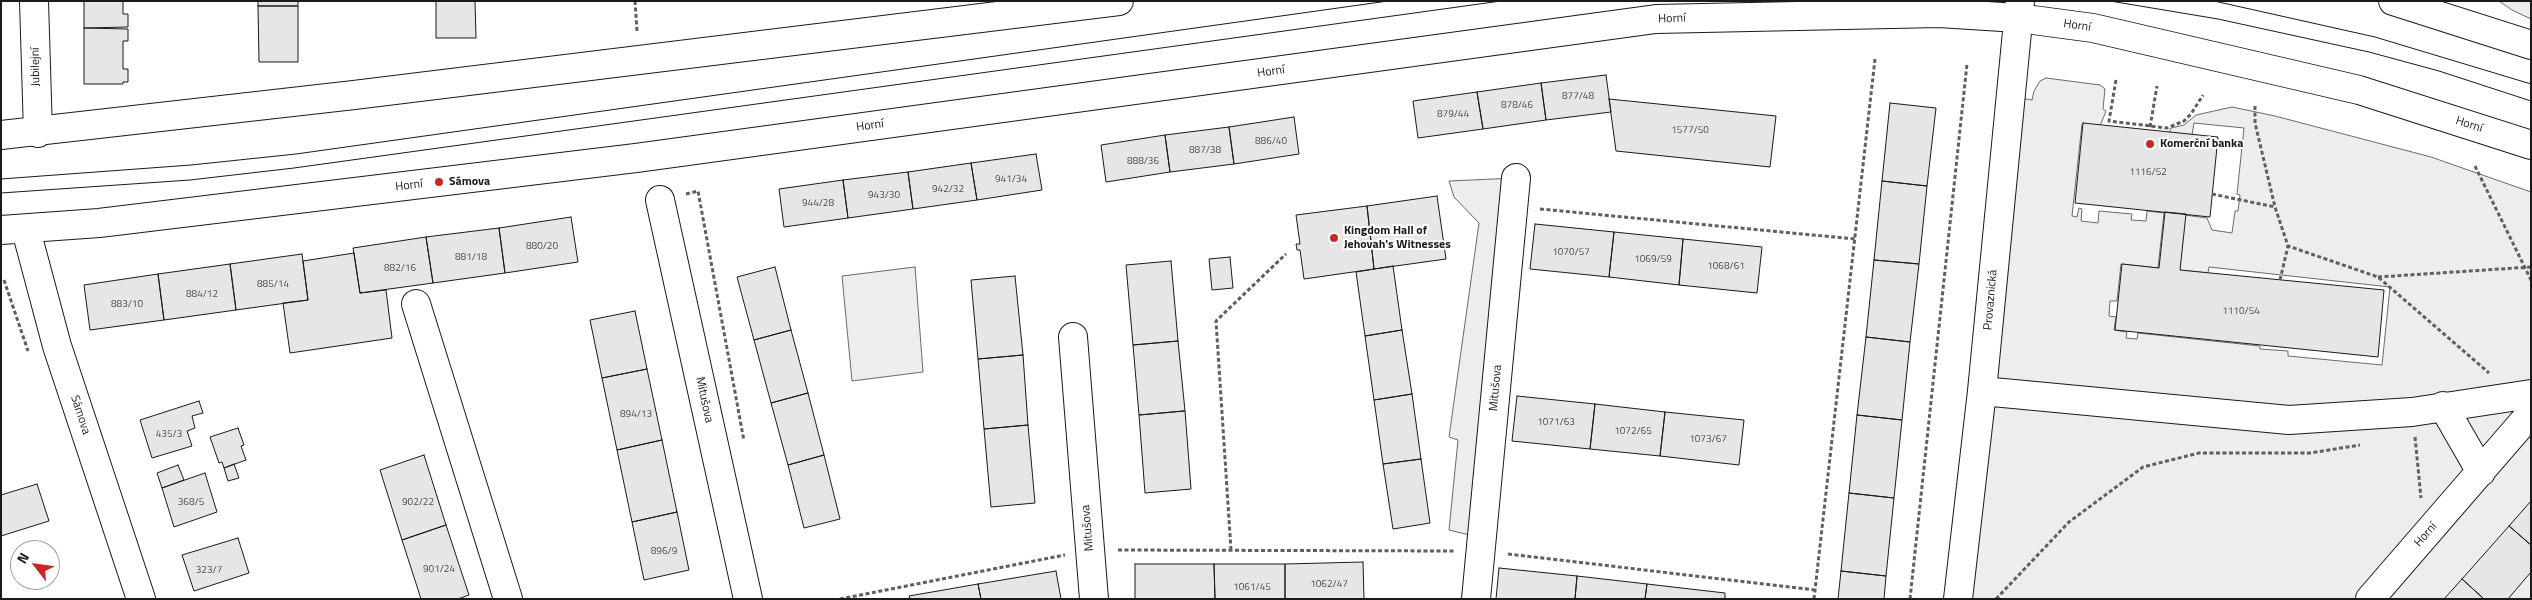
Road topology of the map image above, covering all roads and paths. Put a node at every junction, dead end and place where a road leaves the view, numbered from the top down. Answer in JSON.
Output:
{"nodes":[{"id":1,"x":34,"y":1,"type":"edge"},
{"id":2,"x":635,"y":1,"type":"edge"},
{"id":3,"x":1119,"y":1,"type":"edge"},
{"id":4,"x":2393,"y":1,"type":"edge"},
{"id":5,"x":2019,"y":9,"type":"edge"},
{"id":6,"x":637,"y":31,"type":"dead end"},
{"id":7,"x":2531,"y":45,"type":"edge"},
{"id":8,"x":1875,"y":59,"type":"dead end"},
{"id":9,"x":1967,"y":64,"type":"dead end"},
{"id":10,"x":2116,"y":80,"type":"dead end"},
{"id":11,"x":2157,"y":86,"type":"dead end"},
{"id":12,"x":2203,"y":95,"type":"dead end"},
{"id":13,"x":2255,"y":106,"type":"dead end"},
{"id":14,"x":2150,"y":127,"type":"junction"},
{"id":15,"x":38,"y":133,"type":"junction"},
{"id":16,"x":1,"y":135,"type":"edge"},
{"id":17,"x":2531,"y":145,"type":"edge"},
{"id":18,"x":2475,"y":166,"type":"dead end"},
{"id":19,"x":1516,"y":178,"type":"dead end"},
{"id":20,"x":2212,"y":194,"type":"dead end"},
{"id":21,"x":660,"y":200,"type":"joint"},
{"id":22,"x":1513,"y":207,"type":"junction"},
{"id":23,"x":2276,"y":207,"type":"junction"},
{"id":24,"x":14,"y":230,"type":"edge"},
{"id":25,"x":1855,"y":239,"type":"junction"},
{"id":26,"x":2288,"y":246,"type":"junction"},
{"id":27,"x":1286,"y":254,"type":"dead end"},
{"id":28,"x":2531,"y":267,"type":"edge"},
{"id":29,"x":2525,"y":268,"type":"junction"},
{"id":30,"x":2378,"y":277,"type":"junction"},
{"id":31,"x":2280,"y":280,"type":"dead end"},
{"id":32,"x":2531,"y":280,"type":"edge"},
{"id":33,"x":416,"y":304,"type":"dead end"},
{"id":34,"x":1073,"y":337,"type":"dead end"},
{"id":35,"x":1982,"y":391,"type":"junction"},
{"id":36,"x":2525,"y":401,"type":"edge"},
{"id":37,"x":2443,"y":406,"type":"junction"},
{"id":38,"x":2412,"y":412,"type":"junction"},
{"id":39,"x":744,"y":443,"type":"dead end"},
{"id":40,"x":2363,"y":444,"type":"dead end"},
{"id":41,"x":2481,"y":472,"type":"junction"},
{"id":42,"x":2425,"y":536,"type":"junction"},
{"id":43,"x":1090,"y":550,"type":"junction"},
{"id":44,"x":1231,"y":550,"type":"junction"},
{"id":45,"x":1481,"y":551,"type":"junction"},
{"id":46,"x":1816,"y":590,"type":"junction"},
{"id":47,"x":746,"y":598,"type":"edge"},
{"id":48,"x":140,"y":599,"type":"edge"},
{"id":49,"x":508,"y":599,"type":"edge"},
{"id":50,"x":840,"y":599,"type":"edge"},
{"id":51,"x":1094,"y":599,"type":"edge"},
{"id":52,"x":1476,"y":599,"type":"edge"},
{"id":53,"x":1814,"y":599,"type":"edge"},
{"id":54,"x":1910,"y":599,"type":"edge"},
{"id":55,"x":1958,"y":599,"type":"edge"},
{"id":56,"x":1996,"y":599,"type":"edge"},
{"id":57,"x":2370,"y":599,"type":"edge"}],
"edges":[{"from":1,"to":15,"type":"street","name":"Jubilejní"},
{"from":2,"to":6,"type":"path"},
{"from":3,"to":15,"type":"street"},
{"from":4,"to":7,"type":"street"},
{"from":5,"to":17,"type":"street","name":"Horní"},
{"from":5,"to":24,"type":"street","name":"Horní"},
{"from":5,"to":35,"type":"street","name":"Provaznická"},
{"from":8,"to":25,"type":"path"},
{"from":9,"to":54,"type":"path"},
{"from":10,"to":14,"type":"path"},
{"from":11,"to":14,"type":"path"},
{"from":12,"to":14,"type":"path"},
{"from":13,"to":23,"type":"path"},
{"from":15,"to":16,"type":"street"},
{"from":18,"to":29,"type":"path"},
{"from":19,"to":22,"type":"street","name":"Mitušova"},
{"from":20,"to":23,"type":"path"},
{"from":21,"to":39,"type":"path"},
{"from":21,"to":47,"type":"street","name":"Mitušova"},
{"from":22,"to":25,"type":"path"},
{"from":22,"to":45,"type":"street","name":"Mitušova"},
{"from":23,"to":26,"type":"path"},
{"from":24,"to":48,"type":"street","name":"Sámova"},
{"from":25,"to":46,"type":"path"},
{"from":26,"to":30,"type":"path"},
{"from":26,"to":31,"type":"path"},
{"from":27,"to":44,"type":"path"},
{"from":28,"to":29,"type":"path"},
{"from":29,"to":30,"type":"path"},
{"from":29,"to":32,"type":"path"},
{"from":30,"to":36,"type":"path"},
{"from":33,"to":49,"type":"street"},
{"from":34,"to":43,"type":"street","name":"Mitušova"},
{"from":35,"to":38,"type":"street"},
{"from":35,"to":55,"type":"street","name":"Provaznická"},
{"from":36,"to":37,"type":"street"},
{"from":36,"to":41,"type":"street","name":"Horní"},
{"from":37,"to":38,"type":"street"},
{"from":37,"to":41,"type":"street"},
{"from":38,"to":42,"type":"path"},
{"from":40,"to":56,"type":"path"},
{"from":41,"to":42,"type":"street","name":"Horní"},
{"from":42,"to":57,"type":"street","name":"Horní"},
{"from":43,"to":44,"type":"path"},
{"from":43,"to":50,"type":"path"},
{"from":43,"to":51,"type":"street","name":"Mitušova"},
{"from":44,"to":45,"type":"path"},
{"from":45,"to":46,"type":"path"},
{"from":45,"to":52,"type":"street","name":"Mitušova"},
{"from":46,"to":53,"type":"path"}]}
